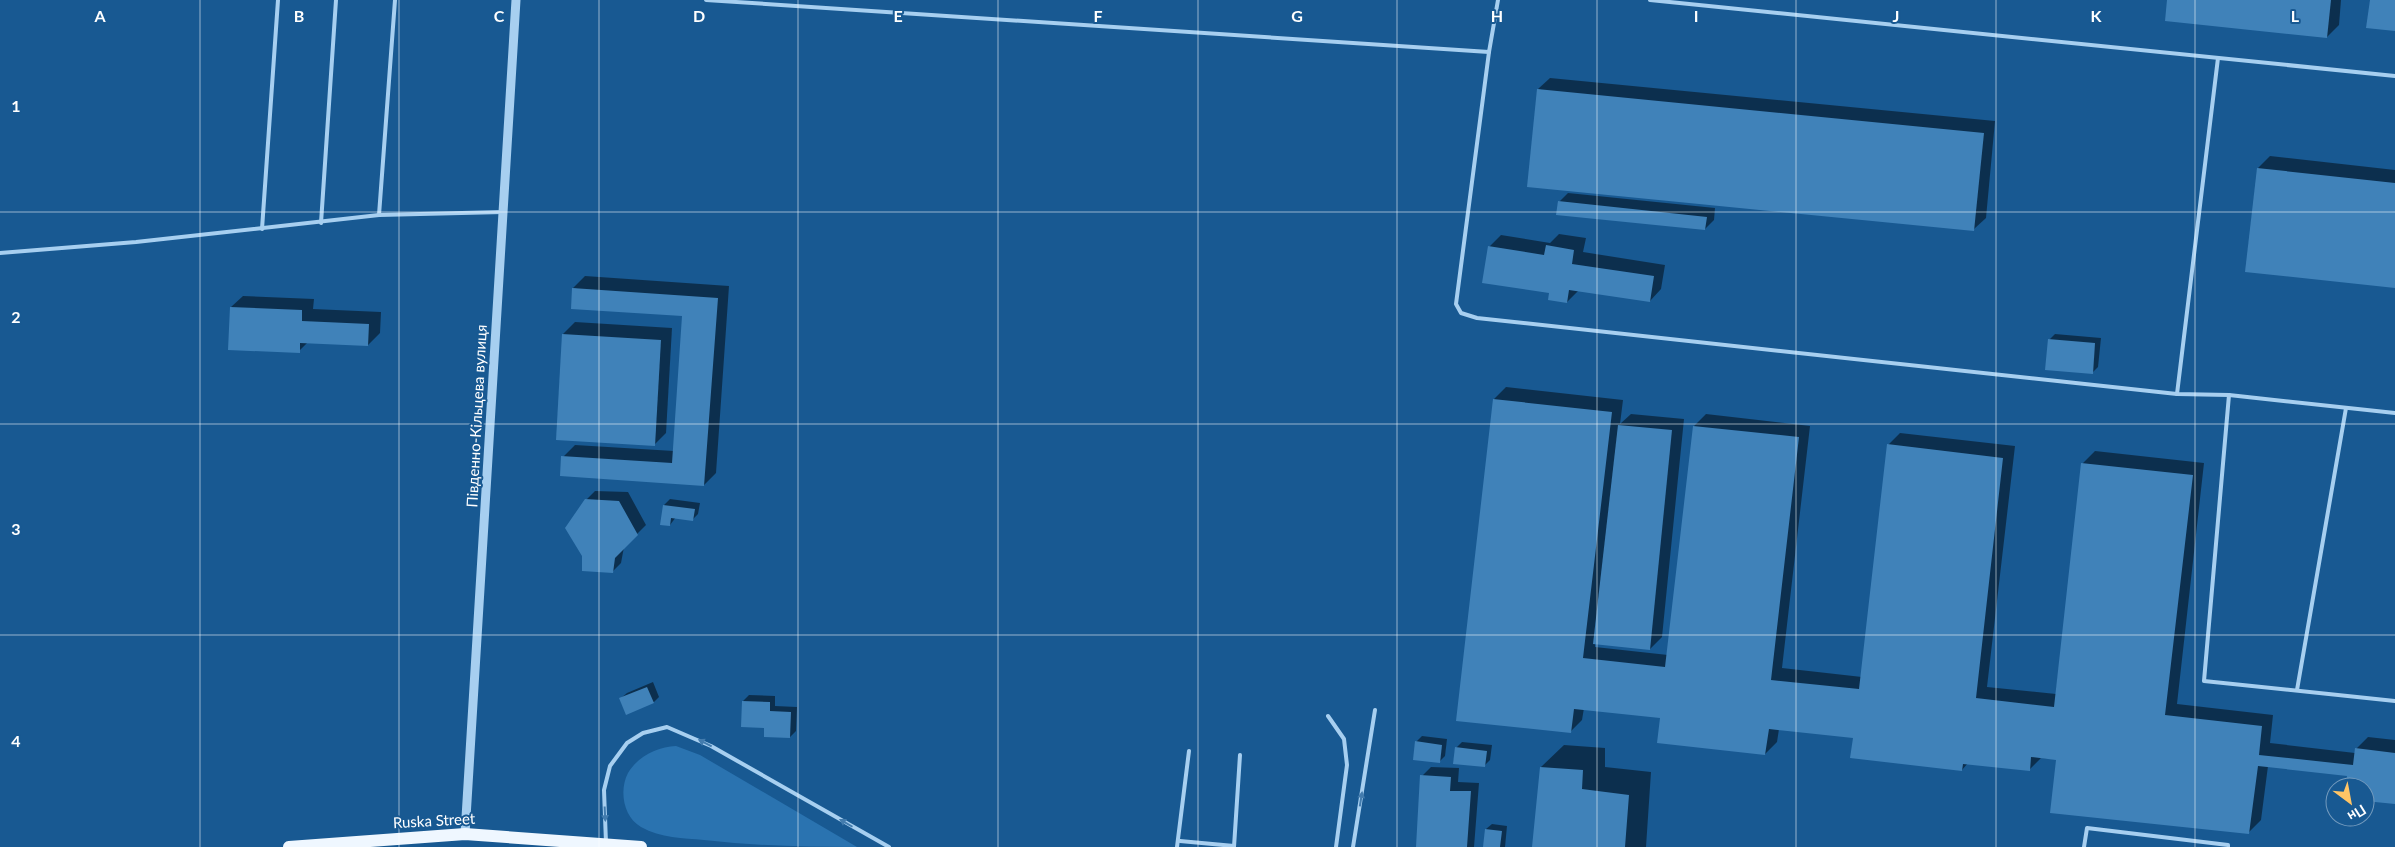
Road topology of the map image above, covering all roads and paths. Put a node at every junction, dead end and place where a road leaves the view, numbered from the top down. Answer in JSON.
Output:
{"nodes":[{"id":1,"x":278,"y":0,"type":"edge"},
{"id":2,"x":336,"y":0,"type":"edge"},
{"id":3,"x":396,"y":0,"type":"edge"},
{"id":4,"x":516,"y":0,"type":"edge"},
{"id":5,"x":706,"y":0,"type":"edge"},
{"id":6,"x":1498,"y":0,"type":"edge"},
{"id":7,"x":1650,"y":0,"type":"edge"},
{"id":8,"x":1489,"y":52,"type":"junction"},
{"id":9,"x":2218,"y":58,"type":"junction"},
{"id":10,"x":2395,"y":76,"type":"edge"},
{"id":11,"x":503,"y":212,"type":"junction"},
{"id":12,"x":379,"y":215,"type":"junction"},
{"id":13,"x":321,"y":222,"type":"junction"},
{"id":14,"x":262,"y":229,"type":"junction"},
{"id":15,"x":0,"y":252,"type":"edge"},
{"id":16,"x":2177,"y":394,"type":"junction"},
{"id":17,"x":2229,"y":395,"type":"junction"},
{"id":18,"x":2346,"y":408,"type":"junction"},
{"id":19,"x":2395,"y":413,"type":"edge"},
{"id":20,"x":2298,"y":690,"type":"junction"},
{"id":21,"x":2395,"y":701,"type":"edge"},
{"id":22,"x":1375,"y":710,"type":"dead end"},
{"id":23,"x":1328,"y":716,"type":"dead end"},
{"id":24,"x":1189,"y":751,"type":"dead end"},
{"id":25,"x":1240,"y":755,"type":"dead end"},
{"id":26,"x":465,"y":834,"type":"junction"},
{"id":27,"x":1180,"y":841,"type":"junction"},
{"id":28,"x":606,"y":846,"type":"edge"},
{"id":29,"x":289,"y":847,"type":"edge"},
{"id":30,"x":641,"y":847,"type":"edge"},
{"id":31,"x":889,"y":847,"type":"edge"},
{"id":32,"x":1177,"y":847,"type":"edge"},
{"id":33,"x":1234,"y":847,"type":"edge"},
{"id":34,"x":1336,"y":847,"type":"edge"},
{"id":35,"x":1354,"y":847,"type":"edge"},
{"id":36,"x":2084,"y":847,"type":"edge"},
{"id":37,"x":2228,"y":847,"type":"edge"}],
"edges":[{"from":1,"to":14,"type":"lane"},
{"from":2,"to":13,"type":"lane"},
{"from":3,"to":12,"type":"lane"},
{"from":4,"to":11,"type":"street","name":"Південно-Кільцева вулиця"},
{"from":5,"to":8,"type":"lane"},
{"from":6,"to":8,"type":"lane"},
{"from":7,"to":9,"type":"lane"},
{"from":8,"to":16,"type":"lane"},
{"from":9,"to":10,"type":"lane"},
{"from":9,"to":16,"type":"lane"},
{"from":11,"to":12,"type":"lane"},
{"from":11,"to":26,"type":"street","name":"Південно-Кільцева вулиця"},
{"from":12,"to":13,"type":"lane"},
{"from":13,"to":14,"type":"lane"},
{"from":14,"to":15,"type":"lane"},
{"from":16,"to":17,"type":"lane"},
{"from":17,"to":18,"type":"lane"},
{"from":17,"to":20,"type":"lane"},
{"from":18,"to":19,"type":"lane"},
{"from":18,"to":20,"type":"lane"},
{"from":20,"to":21,"type":"lane"},
{"from":35,"to":22,"type":"lane","one_way":true},
{"from":23,"to":34,"type":"lane"},
{"from":24,"to":27,"type":"lane"},
{"from":25,"to":33,"type":"lane"},
{"from":26,"to":28,"type":"main road","name":"Ruska Street"},
{"from":26,"to":29,"type":"main road","name":"Ruska Street"},
{"from":27,"to":32,"type":"lane"},
{"from":27,"to":33,"type":"lane"},
{"from":28,"to":30,"type":"main road","name":"Ruska Street"},
{"from":31,"to":28,"type":"lane","one_way":true},
{"from":36,"to":37,"type":"lane"}]}
